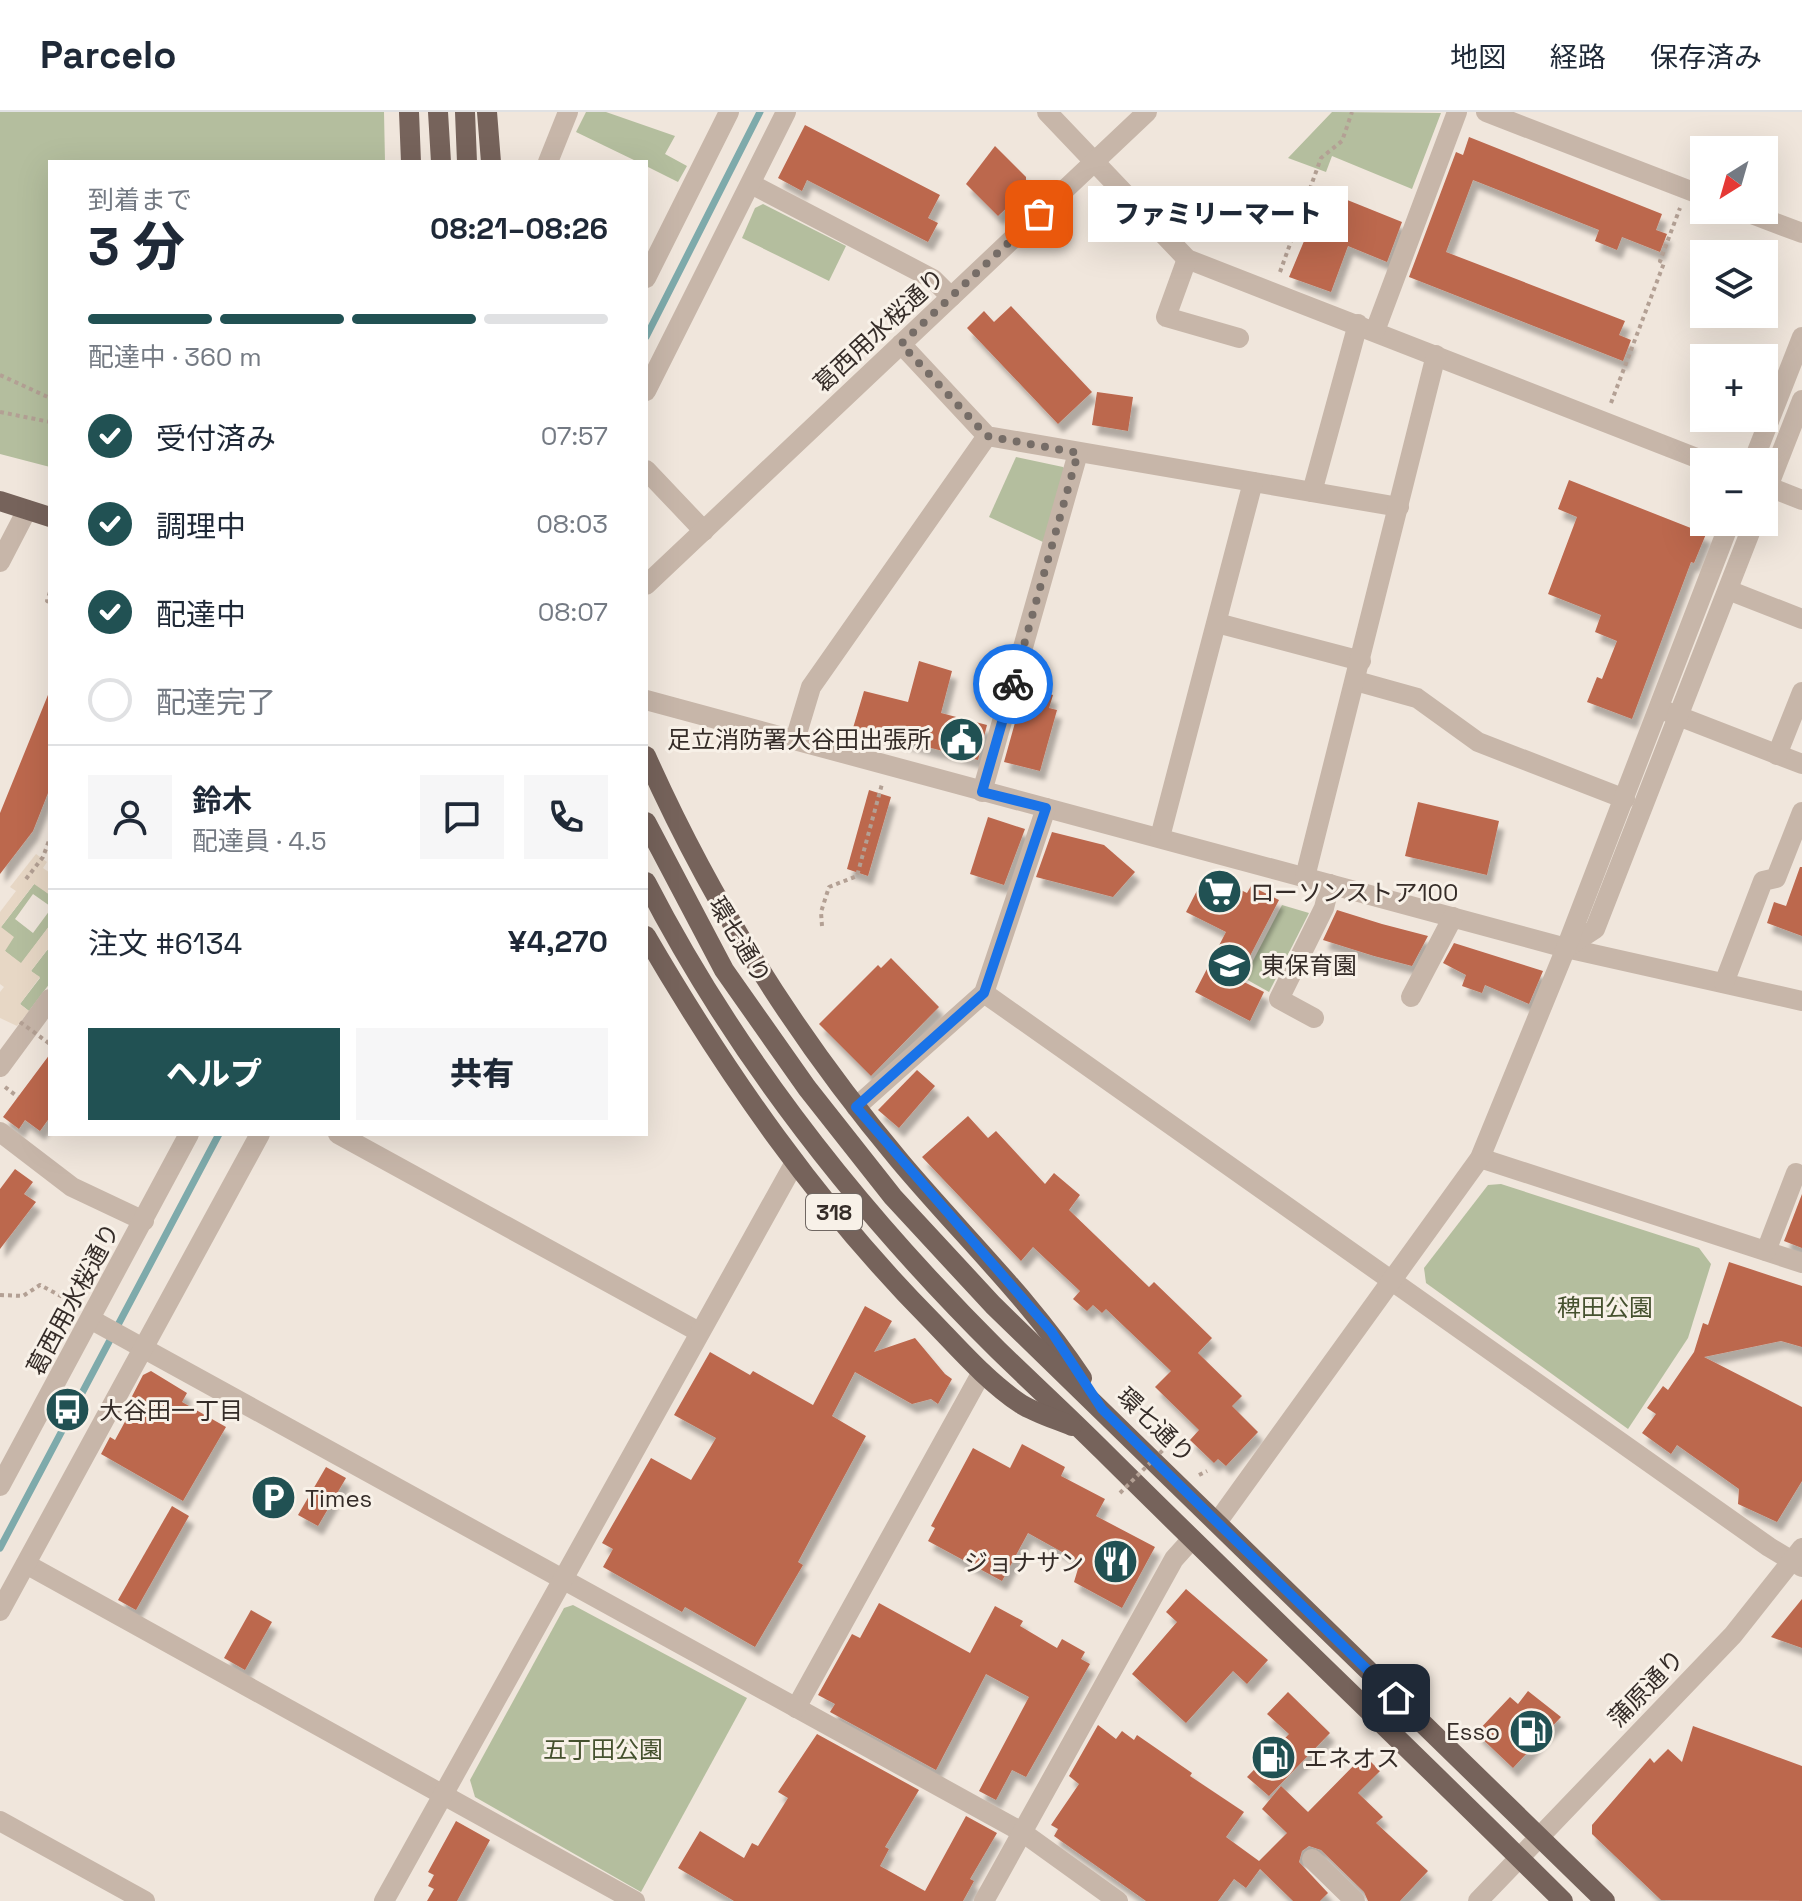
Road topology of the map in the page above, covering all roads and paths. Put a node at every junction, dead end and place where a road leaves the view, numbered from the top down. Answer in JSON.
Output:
{"nodes":[{"id":1,"x":409,"y":112,"type":"edge"},
{"id":2,"x":438,"y":112,"type":"edge"},
{"id":3,"x":465,"y":112,"type":"edge"},
{"id":4,"x":487,"y":112,"type":"edge"},
{"id":5,"x":568,"y":112,"type":"edge"},
{"id":6,"x":729,"y":112,"type":"edge"},
{"id":7,"x":786,"y":112,"type":"edge"},
{"id":8,"x":1047,"y":112,"type":"edge"},
{"id":9,"x":1147,"y":112,"type":"edge"},
{"id":10,"x":1352,"y":112,"type":"edge"},
{"id":11,"x":1457,"y":112,"type":"edge"},
{"id":12,"x":1486,"y":112,"type":"edge"},
{"id":13,"x":411,"y":160,"type":"edge"},
{"id":14,"x":441,"y":160,"type":"edge"},
{"id":15,"x":467,"y":160,"type":"edge"},
{"id":16,"x":491,"y":160,"type":"edge"},
{"id":17,"x":549,"y":160,"type":"edge"},
{"id":18,"x":1094,"y":162,"type":"junction"},
{"id":19,"x":751,"y":184,"type":"junction"},
{"id":20,"x":1690,"y":195,"type":"edge"},
{"id":21,"x":1690,"y":205,"type":"edge"},
{"id":22,"x":1778,"y":224,"type":"edge"},
{"id":23,"x":1802,"y":233,"type":"edge"},
{"id":24,"x":1187,"y":259,"type":"junction"},
{"id":25,"x":648,"y":274,"type":"edge"},
{"id":26,"x":1278,"y":278,"type":"dead end"},
{"id":27,"x":951,"y":297,"type":"junction"},
{"id":28,"x":1366,"y":328,"type":"junction"},
{"id":29,"x":1802,"y":337,"type":"edge"},
{"id":30,"x":1239,"y":338,"type":"dead end"},
{"id":31,"x":901,"y":344,"type":"junction"},
{"id":32,"x":1436,"y":355,"type":"junction"},
{"id":33,"x":0,"y":375,"type":"edge"},
{"id":34,"x":648,"y":387,"type":"edge"},
{"id":35,"x":48,"y":397,"type":"edge"},
{"id":36,"x":1802,"y":400,"type":"edge"},
{"id":37,"x":1610,"y":406,"type":"dead end"},
{"id":38,"x":0,"y":412,"type":"edge"},
{"id":39,"x":48,"y":422,"type":"edge"},
{"id":40,"x":987,"y":436,"type":"junction"},
{"id":41,"x":1758,"y":448,"type":"edge"},
{"id":42,"x":1078,"y":453,"type":"junction"},
{"id":43,"x":1690,"y":455,"type":"edge"},
{"id":44,"x":1778,"y":459,"type":"edge"},
{"id":45,"x":648,"y":472,"type":"edge"},
{"id":46,"x":1253,"y":482,"type":"junction"},
{"id":47,"x":1312,"y":492,"type":"junction"},
{"id":48,"x":1778,"y":493,"type":"edge"},
{"id":49,"x":1802,"y":500,"type":"edge"},
{"id":50,"x":0,"y":501,"type":"edge"},
{"id":51,"x":1399,"y":507,"type":"junction"},
{"id":52,"x":27,"y":510,"type":"junction"},
{"id":53,"x":48,"y":516,"type":"edge"},
{"id":54,"x":704,"y":531,"type":"junction"},
{"id":55,"x":1725,"y":536,"type":"edge"},
{"id":56,"x":1749,"y":536,"type":"edge"},
{"id":57,"x":0,"y":562,"type":"edge"},
{"id":58,"x":648,"y":583,"type":"edge"},
{"id":59,"x":1728,"y":590,"type":"junction"},
{"id":60,"x":1802,"y":619,"type":"edge"},
{"id":61,"x":1217,"y":623,"type":"junction"},
{"id":62,"x":1358,"y":671,"type":"junction"},
{"id":63,"x":1802,"y":692,"type":"edge"},
{"id":64,"x":648,"y":701,"type":"edge"},
{"id":65,"x":1659,"y":708,"type":"junction"},
{"id":66,"x":1679,"y":717,"type":"junction"},
{"id":67,"x":795,"y":740,"type":"junction"},
{"id":68,"x":1777,"y":755,"type":"junction"},
{"id":69,"x":648,"y":760,"type":"edge"},
{"id":70,"x":1802,"y":764,"type":"edge"},
{"id":71,"x":883,"y":784,"type":"dead end"},
{"id":72,"x":982,"y":792,"type":"junction"},
{"id":73,"x":1625,"y":799,"type":"junction"},
{"id":74,"x":1046,"y":808,"type":"junction"},
{"id":75,"x":1802,"y":812,"type":"edge"},
{"id":76,"x":648,"y":826,"type":"edge"},
{"id":77,"x":1160,"y":837,"type":"junction"},
{"id":78,"x":48,"y":843,"type":"edge"},
{"id":79,"x":1305,"y":877,"type":"junction"},
{"id":80,"x":26,"y":879,"type":"dead end"},
{"id":81,"x":1330,"y":884,"type":"junction"},
{"id":82,"x":648,"y":886,"type":"edge"},
{"id":83,"x":1453,"y":917,"type":"junction"},
{"id":84,"x":822,"y":926,"type":"dead end"},
{"id":85,"x":648,"y":939,"type":"edge"},
{"id":86,"x":1566,"y":948,"type":"junction"},
{"id":87,"x":1724,"y":983,"type":"junction"},
{"id":88,"x":984,"y":993,"type":"junction"},
{"id":89,"x":1411,"y":997,"type":"dead end"},
{"id":90,"x":1802,"y":1001,"type":"edge"},
{"id":91,"x":48,"y":1002,"type":"edge"},
{"id":92,"x":1314,"y":1018,"type":"dead end"},
{"id":93,"x":20,"y":1022,"type":"dead end"},
{"id":94,"x":48,"y":1043,"type":"edge"},
{"id":95,"x":0,"y":1067,"type":"edge"},
{"id":96,"x":0,"y":1083,"type":"edge"},
{"id":97,"x":18,"y":1097,"type":"dead end"},
{"id":98,"x":856,"y":1107,"type":"junction"},
{"id":99,"x":0,"y":1132,"type":"edge"},
{"id":100,"x":188,"y":1136,"type":"edge"},
{"id":101,"x":259,"y":1136,"type":"edge"},
{"id":102,"x":342,"y":1136,"type":"edge"},
{"id":103,"x":1480,"y":1158,"type":"junction"},
{"id":104,"x":794,"y":1164,"type":"junction"},
{"id":105,"x":1796,"y":1173,"type":"dead end"},
{"id":106,"x":144,"y":1221,"type":"junction"},
{"id":107,"x":1766,"y":1251,"type":"junction"},
{"id":108,"x":1802,"y":1263,"type":"edge"},
{"id":109,"x":1390,"y":1281,"type":"junction"},
{"id":110,"x":0,"y":1295,"type":"edge"},
{"id":111,"x":74,"y":1303,"type":"dead end"},
{"id":112,"x":99,"y":1324,"type":"junction"},
{"id":113,"x":699,"y":1332,"type":"junction"},
{"id":114,"x":139,"y":1348,"type":"junction"},
{"id":115,"x":982,"y":1372,"type":"junction"},
{"id":116,"x":1102,"y":1409,"type":"junction"},
{"id":117,"x":1083,"y":1430,"type":"junction"},
{"id":118,"x":1168,"y":1445,"type":"dead end"},
{"id":119,"x":1207,"y":1471,"type":"dead end"},
{"id":120,"x":1201,"y":1477,"type":"dead end"},
{"id":121,"x":0,"y":1486,"type":"edge"},
{"id":122,"x":1120,"y":1493,"type":"dead end"},
{"id":123,"x":1218,"y":1521,"type":"junction"},
{"id":124,"x":1192,"y":1539,"type":"junction"},
{"id":125,"x":1799,"y":1559,"type":"edge"},
{"id":126,"x":26,"y":1564,"type":"junction"},
{"id":127,"x":562,"y":1581,"type":"junction"},
{"id":128,"x":0,"y":1611,"type":"edge"},
{"id":129,"x":796,"y":1708,"type":"junction"},
{"id":130,"x":443,"y":1795,"type":"junction"},
{"id":131,"x":0,"y":1821,"type":"edge"},
{"id":132,"x":1022,"y":1832,"type":"junction"},
{"id":133,"x":1539,"y":1838,"type":"junction"},
{"id":134,"x":1519,"y":1858,"type":"junction"},
{"id":135,"x":1312,"y":1859,"type":"dead end"},
{"id":136,"x":145,"y":1901,"type":"edge"},
{"id":137,"x":384,"y":1901,"type":"edge"},
{"id":138,"x":635,"y":1901,"type":"edge"},
{"id":139,"x":984,"y":1901,"type":"edge"},
{"id":140,"x":1118,"y":1901,"type":"edge"},
{"id":141,"x":1355,"y":1901,"type":"edge"},
{"id":142,"x":1478,"y":1901,"type":"edge"},
{"id":143,"x":1563,"y":1901,"type":"edge"},
{"id":144,"x":1605,"y":1901,"type":"edge"}],
"edges":[{"from":1,"to":13,"type":"main road"},
{"from":2,"to":14,"type":"main road"},
{"from":3,"to":15,"type":"main road"},
{"from":4,"to":16,"type":"main road"},
{"from":5,"to":17,"type":"street"},
{"from":6,"to":25,"type":"street"},
{"from":7,"to":19,"type":"street"},
{"from":8,"to":18,"type":"street"},
{"from":9,"to":18,"type":"street","name":"葛西用水桜通り"},
{"from":10,"to":26,"type":"path"},
{"from":11,"to":28,"type":"street"},
{"from":12,"to":20,"type":"street"},
{"from":18,"to":24,"type":"street"},
{"from":18,"to":27,"type":"street","name":"葛西用水桜通り"},
{"from":19,"to":27,"type":"street"},
{"from":19,"to":34,"type":"street"},
{"from":21,"to":37,"type":"path"},
{"from":22,"to":23,"type":"street"},
{"from":24,"to":28,"type":"street"},
{"from":24,"to":30,"type":"street"},
{"from":27,"to":31,"type":"street","name":"葛西用水桜通り"},
{"from":28,"to":32,"type":"street"},
{"from":28,"to":47,"type":"street"},
{"from":29,"to":41,"type":"street"},
{"from":31,"to":40,"type":"street"},
{"from":31,"to":54,"type":"street","name":"葛西用水桜通り"},
{"from":32,"to":43,"type":"street"},
{"from":32,"to":51,"type":"street"},
{"from":33,"to":35,"type":"path"},
{"from":36,"to":44,"type":"street"},
{"from":38,"to":39,"type":"path"},
{"from":40,"to":42,"type":"street"},
{"from":40,"to":67,"type":"street"},
{"from":42,"to":46,"type":"street"},
{"from":42,"to":72,"type":"street"},
{"from":45,"to":54,"type":"street"},
{"from":46,"to":47,"type":"street"},
{"from":46,"to":61,"type":"street"},
{"from":47,"to":51,"type":"street"},
{"from":48,"to":49,"type":"street"},
{"from":50,"to":52,"type":"main road"},
{"from":51,"to":62,"type":"street"},
{"from":52,"to":53,"type":"main road"},
{"from":52,"to":57,"type":"street"},
{"from":54,"to":58,"type":"street","name":"葛西用水桜通り"},
{"from":55,"to":65,"type":"street"},
{"from":56,"to":59,"type":"street"},
{"from":59,"to":60,"type":"street"},
{"from":59,"to":66,"type":"street"},
{"from":61,"to":62,"type":"street"},
{"from":61,"to":77,"type":"street"},
{"from":62,"to":73,"type":"street"},
{"from":62,"to":79,"type":"street"},
{"from":63,"to":68,"type":"street"},
{"from":64,"to":67,"type":"street"},
{"from":65,"to":66,"type":"street"},
{"from":65,"to":73,"type":"street"},
{"from":66,"to":68,"type":"street"},
{"from":66,"to":86,"type":"street"},
{"from":67,"to":72,"type":"street"},
{"from":68,"to":70,"type":"street"},
{"from":69,"to":98,"type":"main road","number":"318"},
{"from":71,"to":84,"type":"path"},
{"from":72,"to":74,"type":"street"},
{"from":73,"to":86,"type":"street"},
{"from":74,"to":77,"type":"street"},
{"from":74,"to":88,"type":"street"},
{"from":75,"to":87,"type":"street"},
{"from":76,"to":116,"type":"main road","name":"環七通り","number":"318"},
{"from":77,"to":79,"type":"street"},
{"from":78,"to":80,"type":"path"},
{"from":79,"to":81,"type":"street"},
{"from":81,"to":83,"type":"street"},
{"from":81,"to":92,"type":"street"},
{"from":82,"to":117,"type":"main road","number":"318"},
{"from":83,"to":86,"type":"street"},
{"from":83,"to":89,"type":"street"},
{"from":85,"to":104,"type":"main road","number":"318"},
{"from":86,"to":87,"type":"street"},
{"from":86,"to":103,"type":"street"},
{"from":87,"to":90,"type":"street"},
{"from":88,"to":98,"type":"street"},
{"from":88,"to":109,"type":"street"},
{"from":91,"to":95,"type":"street"},
{"from":93,"to":94,"type":"path","bridge":true},
{"from":96,"to":97,"type":"path"},
{"from":98,"to":116,"type":"main road","number":"318"},
{"from":99,"to":106,"type":"street"},
{"from":100,"to":106,"type":"street","name":"葛西用水桜通り"},
{"from":101,"to":114,"type":"street"},
{"from":102,"to":113,"type":"street"},
{"from":103,"to":107,"type":"street"},
{"from":103,"to":109,"type":"street"},
{"from":104,"to":113,"type":"street"},
{"from":104,"to":115,"type":"main road","number":"318"},
{"from":105,"to":107,"type":"street"},
{"from":106,"to":112,"type":"street","name":"葛西用水桜通り"},
{"from":107,"to":108,"type":"street"},
{"from":109,"to":123,"type":"street"},
{"from":109,"to":125,"type":"street"},
{"from":110,"to":111,"type":"path"},
{"from":112,"to":114,"type":"street"},
{"from":112,"to":121,"type":"street","name":"葛西用水桜通り"},
{"from":113,"to":127,"type":"street"},
{"from":114,"to":126,"type":"street"},
{"from":114,"to":127,"type":"street"},
{"from":115,"to":117,"type":"main road","number":"318"},
{"from":115,"to":129,"type":"street"},
{"from":116,"to":123,"type":"main road","name":"環七通り","number":"318"},
{"from":117,"to":124,"type":"main road","number":"318"},
{"from":118,"to":122,"type":"path","bridge":true},
{"from":119,"to":120,"type":"path"},
{"from":123,"to":133,"type":"main road","name":"環七通り","number":"318"},
{"from":124,"to":132,"type":"street"},
{"from":124,"to":134,"type":"main road","number":"318"},
{"from":125,"to":133,"type":"street","name":"蒲原通り"},
{"from":126,"to":128,"type":"street"},
{"from":126,"to":130,"type":"street"},
{"from":127,"to":129,"type":"street"},
{"from":127,"to":130,"type":"street"},
{"from":129,"to":132,"type":"street"},
{"from":130,"to":137,"type":"street"},
{"from":130,"to":138,"type":"street"},
{"from":131,"to":136,"type":"street"},
{"from":132,"to":139,"type":"street"},
{"from":132,"to":140,"type":"street"},
{"from":133,"to":134,"type":"street","name":"蒲原通り"},
{"from":133,"to":144,"type":"main road","name":"環七通り","number":"318"},
{"from":134,"to":142,"type":"street","name":"蒲原通り"},
{"from":134,"to":143,"type":"main road","number":"318"},
{"from":135,"to":141,"type":"street"}]}
